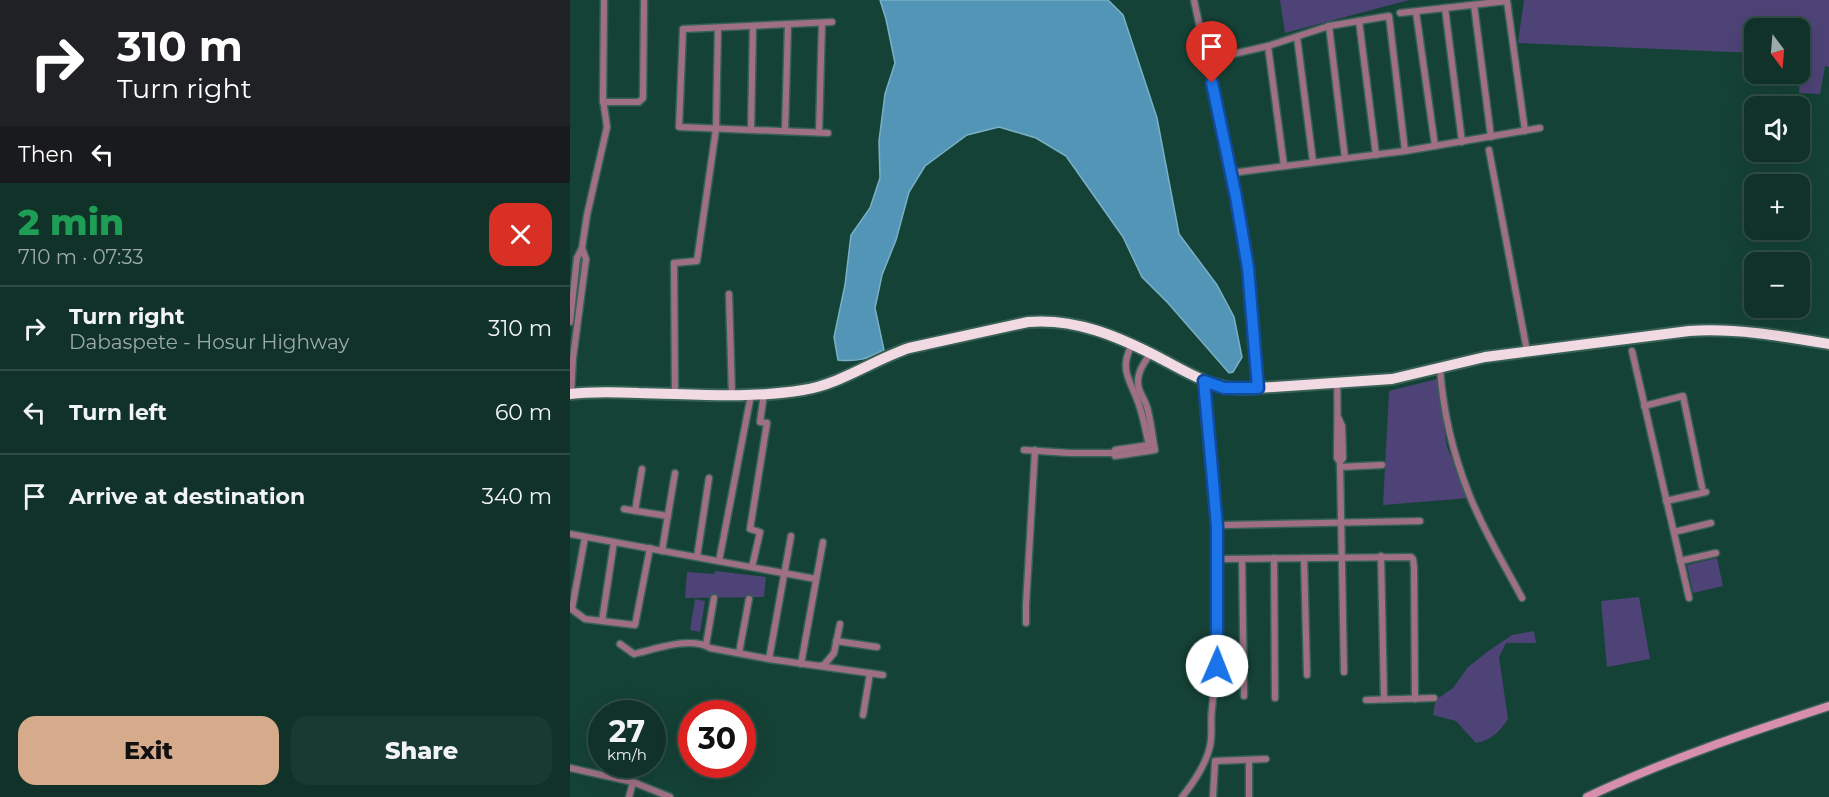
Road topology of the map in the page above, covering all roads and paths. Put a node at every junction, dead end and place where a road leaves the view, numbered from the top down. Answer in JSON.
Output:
{"nodes":[{"id":1,"x":604,"y":0,"type":"edge"},
{"id":2,"x":644,"y":0,"type":"edge"},
{"id":3,"x":1194,"y":0,"type":"edge"},
{"id":4,"x":1474,"y":5,"type":"junction"},
{"id":5,"x":1445,"y":8,"type":"junction"},
{"id":6,"x":1416,"y":12,"type":"junction"},
{"id":7,"x":1400,"y":13,"type":"dead end"},
{"id":8,"x":1359,"y":21,"type":"junction"},
{"id":9,"x":832,"y":22,"type":"dead end"},
{"id":10,"x":822,"y":23,"type":"junction"},
{"id":11,"x":788,"y":24,"type":"junction"},
{"id":12,"x":753,"y":26,"type":"junction"},
{"id":13,"x":1329,"y":26,"type":"junction"},
{"id":14,"x":718,"y":28,"type":"junction"},
{"id":15,"x":1297,"y":37,"type":"junction"},
{"id":16,"x":1268,"y":46,"type":"junction"},
{"id":17,"x":1207,"y":60,"type":"junction"},
{"id":18,"x":603,"y":102,"type":"junction"},
{"id":19,"x":1540,"y":128,"type":"dead end"},
{"id":20,"x":716,"y":129,"type":"junction"},
{"id":21,"x":751,"y":130,"type":"junction"},
{"id":22,"x":785,"y":131,"type":"junction"},
{"id":23,"x":1525,"y":131,"type":"junction"},
{"id":24,"x":819,"y":132,"type":"junction"},
{"id":25,"x":828,"y":132,"type":"dead end"},
{"id":26,"x":1491,"y":137,"type":"junction"},
{"id":27,"x":1462,"y":142,"type":"junction"},
{"id":28,"x":1434,"y":146,"type":"junction"},
{"id":29,"x":1490,"y":150,"type":"dead end"},
{"id":30,"x":1405,"y":151,"type":"junction"},
{"id":31,"x":1376,"y":155,"type":"junction"},
{"id":32,"x":1345,"y":158,"type":"junction"},
{"id":33,"x":1313,"y":162,"type":"junction"},
{"id":34,"x":1284,"y":166,"type":"junction"},
{"id":35,"x":1231,"y":173,"type":"junction"},
{"id":36,"x":582,"y":248,"type":"junction"},
{"id":37,"x":729,"y":294,"type":"dead end"},
{"id":38,"x":570,"y":322,"type":"edge"},
{"id":39,"x":1829,"y":344,"type":"edge"},
{"id":40,"x":1132,"y":345,"type":"junction"},
{"id":41,"x":1527,"y":351,"type":"junction"},
{"id":42,"x":1632,"y":351,"type":"dead end"},
{"id":43,"x":1150,"y":353,"type":"junction"},
{"id":44,"x":1440,"y":368,"type":"junction"},
{"id":45,"x":1204,"y":381,"type":"junction"},
{"id":46,"x":1337,"y":383,"type":"junction"},
{"id":47,"x":1258,"y":388,"type":"junction"},
{"id":48,"x":675,"y":393,"type":"junction"},
{"id":49,"x":570,"y":394,"type":"edge"},
{"id":50,"x":764,"y":394,"type":"junction"},
{"id":51,"x":732,"y":395,"type":"junction"},
{"id":52,"x":751,"y":395,"type":"junction"},
{"id":53,"x":1644,"y":406,"type":"junction"},
{"id":54,"x":1024,"y":450,"type":"dead end"},
{"id":55,"x":1035,"y":450,"type":"junction"},
{"id":56,"x":1114,"y":453,"type":"junction"},
{"id":57,"x":1340,"y":464,"type":"junction"},
{"id":58,"x":1382,"y":465,"type":"dead end"},
{"id":59,"x":642,"y":469,"type":"dead end"},
{"id":60,"x":675,"y":473,"type":"dead end"},
{"id":61,"x":710,"y":478,"type":"dead end"},
{"id":62,"x":1666,"y":501,"type":"junction"},
{"id":63,"x":624,"y":509,"type":"dead end"},
{"id":64,"x":635,"y":511,"type":"junction"},
{"id":65,"x":668,"y":516,"type":"junction"},
{"id":66,"x":1420,"y":521,"type":"dead end"},
{"id":67,"x":1711,"y":523,"type":"dead end"},
{"id":68,"x":1340,"y":524,"type":"junction"},
{"id":69,"x":1225,"y":525,"type":"dead end"},
{"id":70,"x":1674,"y":532,"type":"junction"},
{"id":71,"x":570,"y":534,"type":"edge"},
{"id":72,"x":791,"y":536,"type":"dead end"},
{"id":73,"x":585,"y":537,"type":"junction"},
{"id":74,"x":615,"y":542,"type":"junction"},
{"id":75,"x":823,"y":542,"type":"dead end"},
{"id":76,"x":650,"y":548,"type":"junction"},
{"id":77,"x":662,"y":551,"type":"junction"},
{"id":78,"x":1716,"y":553,"type":"dead end"},
{"id":79,"x":1381,"y":556,"type":"junction"},
{"id":80,"x":697,"y":557,"type":"junction"},
{"id":81,"x":1341,"y":557,"type":"junction"},
{"id":82,"x":1274,"y":558,"type":"junction"},
{"id":83,"x":1304,"y":558,"type":"junction"},
{"id":84,"x":1222,"y":559,"type":"dead end"},
{"id":85,"x":1242,"y":559,"type":"junction"},
{"id":86,"x":719,"y":561,"type":"junction"},
{"id":87,"x":1680,"y":561,"type":"junction"},
{"id":88,"x":752,"y":567,"type":"junction"},
{"id":89,"x":783,"y":573,"type":"junction"},
{"id":90,"x":816,"y":579,"type":"junction"},
{"id":91,"x":714,"y":598,"type":"dead end"},
{"id":92,"x":1522,"y":598,"type":"dead end"},
{"id":93,"x":1689,"y":598,"type":"dead end"},
{"id":94,"x":749,"y":599,"type":"dead end"},
{"id":95,"x":571,"y":608,"type":"edge"},
{"id":96,"x":602,"y":621,"type":"junction"},
{"id":97,"x":1026,"y":623,"type":"dead end"},
{"id":98,"x":840,"y":624,"type":"dead end"},
{"id":99,"x":836,"y":641,"type":"junction"},
{"id":100,"x":620,"y":644,"type":"dead end"},
{"id":101,"x":706,"y":645,"type":"junction"},
{"id":102,"x":878,"y":647,"type":"dead end"},
{"id":103,"x":739,"y":653,"type":"junction"},
{"id":104,"x":769,"y":659,"type":"junction"},
{"id":105,"x":801,"y":664,"type":"junction"},
{"id":106,"x":815,"y":666,"type":"junction"},
{"id":107,"x":1344,"y":672,"type":"dead end"},
{"id":108,"x":870,"y":673,"type":"junction"},
{"id":109,"x":883,"y":675,"type":"dead end"},
{"id":110,"x":1307,"y":675,"type":"dead end"},
{"id":111,"x":1244,"y":696,"type":"dead end"},
{"id":112,"x":1275,"y":698,"type":"dead end"},
{"id":113,"x":1434,"y":698,"type":"dead end"},
{"id":114,"x":1384,"y":699,"type":"junction"},
{"id":115,"x":1415,"y":699,"type":"junction"},
{"id":116,"x":1366,"y":700,"type":"dead end"},
{"id":117,"x":1829,"y":706,"type":"edge"},
{"id":118,"x":863,"y":715,"type":"dead end"},
{"id":119,"x":1266,"y":759,"type":"dead end"},
{"id":120,"x":1250,"y":760,"type":"junction"},
{"id":121,"x":570,"y":768,"type":"edge"},
{"id":122,"x":633,"y":782,"type":"junction"},
{"id":123,"x":630,"y":797,"type":"edge"},
{"id":124,"x":670,"y":797,"type":"edge"},
{"id":125,"x":1182,"y":797,"type":"edge"},
{"id":126,"x":1214,"y":797,"type":"edge"},
{"id":127,"x":1249,"y":797,"type":"edge"},
{"id":128,"x":1587,"y":797,"type":"edge"}],
"edges":[{"from":1,"to":18,"type":"street"},
{"from":2,"to":18,"type":"street"},
{"from":3,"to":17,"type":"street"},
{"from":4,"to":5,"type":"street"},
{"from":4,"to":23,"type":"street"},
{"from":4,"to":26,"type":"street"},
{"from":5,"to":6,"type":"street"},
{"from":5,"to":27,"type":"street"},
{"from":6,"to":7,"type":"street"},
{"from":6,"to":28,"type":"street"},
{"from":8,"to":13,"type":"street"},
{"from":8,"to":30,"type":"street"},
{"from":8,"to":31,"type":"street"},
{"from":9,"to":10,"type":"street"},
{"from":10,"to":11,"type":"street"},
{"from":10,"to":24,"type":"street"},
{"from":11,"to":12,"type":"street"},
{"from":11,"to":22,"type":"street"},
{"from":12,"to":14,"type":"street"},
{"from":12,"to":21,"type":"street"},
{"from":13,"to":15,"type":"street"},
{"from":13,"to":32,"type":"street"},
{"from":14,"to":20,"type":"street"},
{"from":14,"to":20,"type":"street"},
{"from":15,"to":16,"type":"street"},
{"from":15,"to":33,"type":"street"},
{"from":16,"to":17,"type":"street"},
{"from":16,"to":34,"type":"street"},
{"from":17,"to":35,"type":"street"},
{"from":18,"to":36,"type":"street"},
{"from":19,"to":23,"type":"street"},
{"from":20,"to":21,"type":"street"},
{"from":20,"to":48,"type":"street"},
{"from":21,"to":22,"type":"street"},
{"from":22,"to":24,"type":"street"},
{"from":23,"to":26,"type":"street"},
{"from":24,"to":25,"type":"street"},
{"from":26,"to":27,"type":"street"},
{"from":27,"to":28,"type":"street"},
{"from":28,"to":30,"type":"street"},
{"from":29,"to":41,"type":"street"},
{"from":30,"to":31,"type":"street"},
{"from":31,"to":32,"type":"street"},
{"from":32,"to":33,"type":"street"},
{"from":33,"to":34,"type":"street"},
{"from":34,"to":35,"type":"street"},
{"from":35,"to":47,"type":"street"},
{"from":36,"to":38,"type":"street"},
{"from":36,"to":49,"type":"street"},
{"from":37,"to":51,"type":"street"},
{"from":39,"to":41,"type":"highway"},
{"from":40,"to":43,"type":"highway"},
{"from":40,"to":50,"type":"highway"},
{"from":40,"to":56,"type":"street"},
{"from":41,"to":44,"type":"highway"},
{"from":42,"to":53,"type":"street"},
{"from":43,"to":45,"type":"highway"},
{"from":43,"to":56,"type":"street"},
{"from":44,"to":46,"type":"highway"},
{"from":44,"to":92,"type":"street"},
{"from":45,"to":47,"type":"highway"},
{"from":45,"to":125,"type":"street"},
{"from":46,"to":47,"type":"highway"},
{"from":46,"to":57,"type":"street"},
{"from":48,"to":49,"type":"highway"},
{"from":48,"to":51,"type":"highway"},
{"from":50,"to":52,"type":"highway"},
{"from":50,"to":88,"type":"street"},
{"from":51,"to":52,"type":"highway"},
{"from":52,"to":86,"type":"street"},
{"from":53,"to":62,"type":"street"},
{"from":53,"to":62,"type":"street"},
{"from":54,"to":55,"type":"street"},
{"from":55,"to":56,"type":"street"},
{"from":55,"to":97,"type":"street"},
{"from":57,"to":58,"type":"street"},
{"from":57,"to":68,"type":"street"},
{"from":59,"to":64,"type":"street"},
{"from":60,"to":65,"type":"street"},
{"from":61,"to":80,"type":"street"},
{"from":62,"to":70,"type":"street"},
{"from":63,"to":64,"type":"street"},
{"from":64,"to":65,"type":"street"},
{"from":65,"to":77,"type":"street"},
{"from":66,"to":68,"type":"street"},
{"from":67,"to":70,"type":"street"},
{"from":68,"to":69,"type":"street"},
{"from":68,"to":81,"type":"street"},
{"from":70,"to":87,"type":"street"},
{"from":71,"to":73,"type":"street"},
{"from":72,"to":89,"type":"street"},
{"from":73,"to":74,"type":"street"},
{"from":73,"to":95,"type":"street"},
{"from":74,"to":76,"type":"street"},
{"from":74,"to":96,"type":"street"},
{"from":75,"to":90,"type":"street"},
{"from":76,"to":77,"type":"street"},
{"from":76,"to":96,"type":"street"},
{"from":77,"to":80,"type":"street"},
{"from":78,"to":87,"type":"street"},
{"from":79,"to":81,"type":"street"},
{"from":79,"to":114,"type":"street"},
{"from":79,"to":115,"type":"street"},
{"from":80,"to":86,"type":"street"},
{"from":81,"to":83,"type":"street"},
{"from":81,"to":107,"type":"street"},
{"from":82,"to":83,"type":"street"},
{"from":82,"to":85,"type":"street"},
{"from":82,"to":112,"type":"street"},
{"from":83,"to":110,"type":"street"},
{"from":84,"to":85,"type":"street"},
{"from":85,"to":111,"type":"street"},
{"from":86,"to":88,"type":"street"},
{"from":87,"to":93,"type":"street"},
{"from":88,"to":89,"type":"street"},
{"from":89,"to":90,"type":"street"},
{"from":89,"to":104,"type":"street"},
{"from":90,"to":105,"type":"street"},
{"from":91,"to":101,"type":"street"},
{"from":94,"to":103,"type":"street"},
{"from":95,"to":96,"type":"street"},
{"from":98,"to":99,"type":"street"},
{"from":99,"to":102,"type":"street"},
{"from":99,"to":106,"type":"street"},
{"from":100,"to":101,"type":"street"},
{"from":101,"to":103,"type":"street"},
{"from":103,"to":104,"type":"street"},
{"from":104,"to":105,"type":"street"},
{"from":105,"to":106,"type":"street"},
{"from":106,"to":108,"type":"street"},
{"from":108,"to":109,"type":"street"},
{"from":108,"to":118,"type":"street"},
{"from":113,"to":115,"type":"street"},
{"from":114,"to":115,"type":"street"},
{"from":114,"to":116,"type":"street"},
{"from":117,"to":128,"type":"street"},
{"from":119,"to":120,"type":"street"},
{"from":120,"to":126,"type":"street"},
{"from":120,"to":127,"type":"street"},
{"from":121,"to":122,"type":"street"},
{"from":122,"to":123,"type":"street"},
{"from":122,"to":124,"type":"street"}]}
